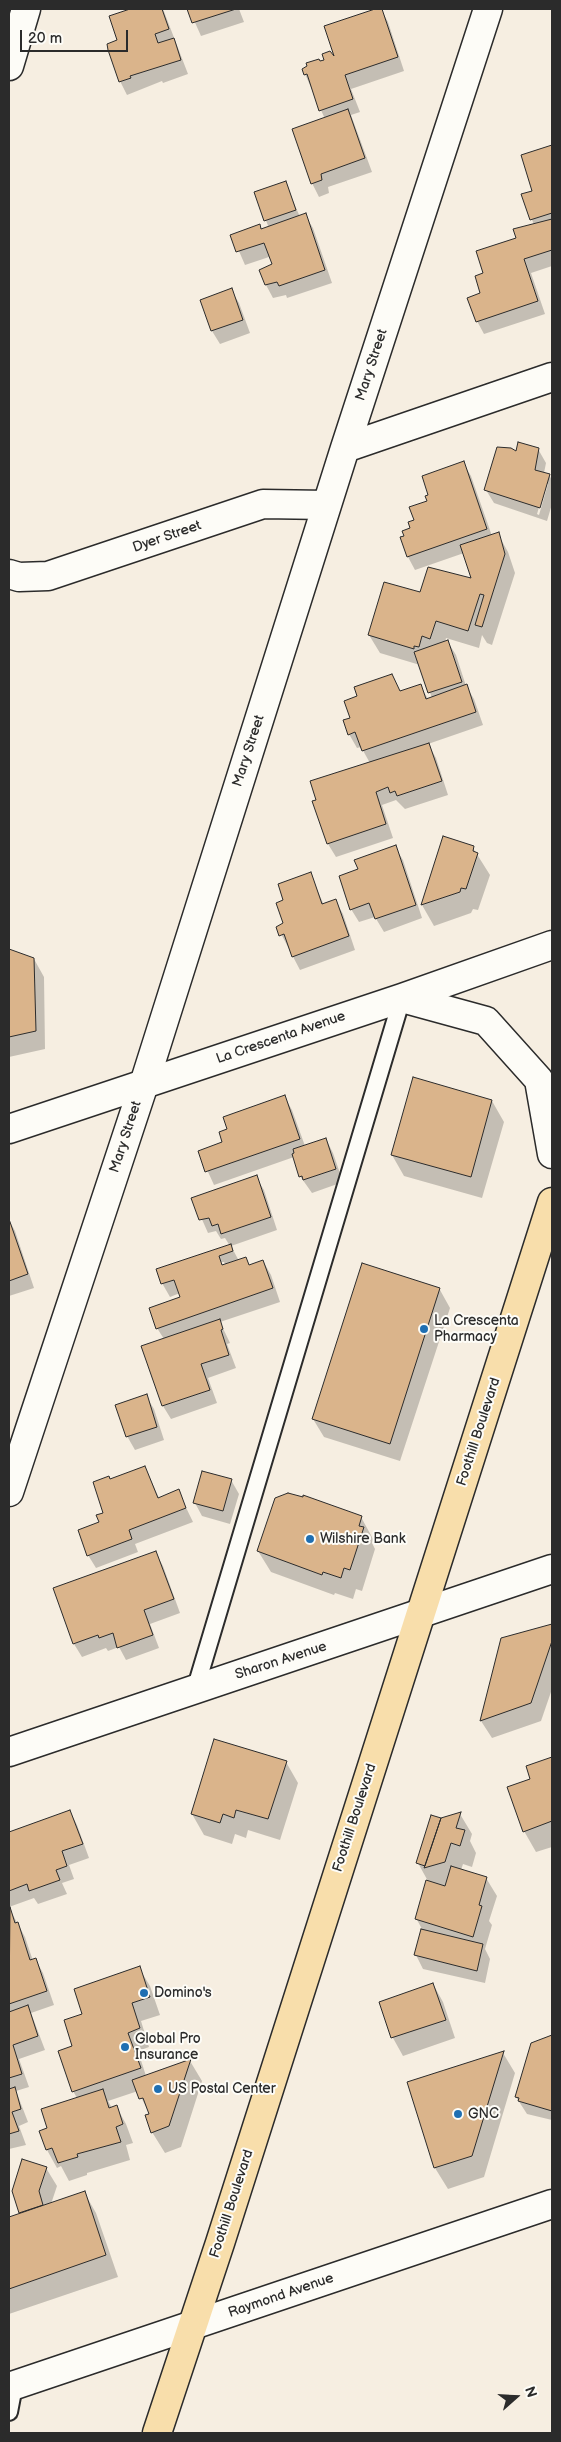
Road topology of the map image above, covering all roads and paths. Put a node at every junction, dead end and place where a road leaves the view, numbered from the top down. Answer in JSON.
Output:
{"nodes":[{"id":1,"x":26,"y":9,"type":"edge"},
{"id":2,"x":488,"y":9,"type":"edge"},
{"id":3,"x":9,"y":66,"type":"edge"},
{"id":4,"x":552,"y":377,"type":"edge"},
{"id":5,"x":345,"y":448,"type":"junction"},
{"id":6,"x":327,"y":505,"type":"junction"},
{"id":7,"x":9,"y":574,"type":"edge"},
{"id":8,"x":552,"y":945,"type":"edge"},
{"id":9,"x":402,"y":998,"type":"junction"},
{"id":10,"x":144,"y":1084,"type":"junction"},
{"id":11,"x":9,"y":1129,"type":"edge"},
{"id":12,"x":552,"y":1154,"type":"edge"},
{"id":13,"x":552,"y":1202,"type":"edge"},
{"id":14,"x":9,"y":1492,"type":"edge"},
{"id":15,"x":552,"y":1569,"type":"edge"},
{"id":16,"x":421,"y":1614,"type":"junction"},
{"id":17,"x":195,"y":1690,"type":"junction"},
{"id":18,"x":9,"y":1752,"type":"edge"},
{"id":19,"x":552,"y":2204,"type":"edge"},
{"id":20,"x":192,"y":2326,"type":"junction"},
{"id":21,"x":11,"y":2386,"type":"edge"},
{"id":22,"x":9,"y":2412,"type":"edge"},
{"id":23,"x":157,"y":2433,"type":"edge"}],
"edges":[{"from":1,"to":3,"type":"street"},
{"from":2,"to":5,"type":"street","name":"Mary Street"},
{"from":4,"to":5,"type":"street"},
{"from":5,"to":6,"type":"street","name":"Mary Street"},
{"from":6,"to":7,"type":"street","name":"Dyer Street"},
{"from":6,"to":10,"type":"street","name":"Mary Street"},
{"from":8,"to":9,"type":"street","name":"La Crescenta Avenue"},
{"from":9,"to":10,"type":"street","name":"La Crescenta Avenue"},
{"from":9,"to":12,"type":"street"},
{"from":9,"to":17,"type":"lane"},
{"from":10,"to":11,"type":"street","name":"La Crescenta Avenue"},
{"from":10,"to":14,"type":"street","name":"Mary Street"},
{"from":13,"to":16,"type":"main road","name":"Foothill Boulevard"},
{"from":15,"to":16,"type":"street","name":"Sharon Avenue"},
{"from":16,"to":17,"type":"street","name":"Sharon Avenue"},
{"from":16,"to":20,"type":"main road","name":"Foothill Boulevard"},
{"from":17,"to":18,"type":"street","name":"Sharon Avenue"},
{"from":19,"to":20,"type":"street","name":"Raymond Avenue"},
{"from":20,"to":21,"type":"street","name":"Raymond Avenue"},
{"from":20,"to":23,"type":"main road","name":"Foothill Boulevard"},
{"from":21,"to":22,"type":"lane"}]}
